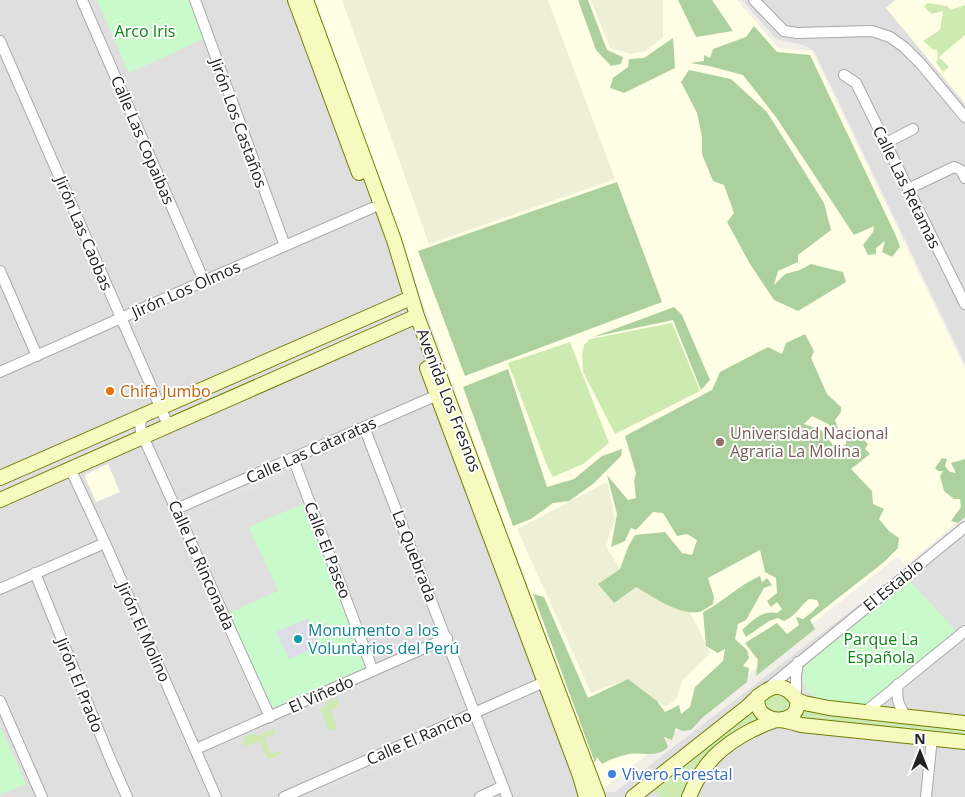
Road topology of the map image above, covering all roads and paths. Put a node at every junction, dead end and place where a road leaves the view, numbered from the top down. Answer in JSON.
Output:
{"nodes":[{"id":1,"x":82,"y":0,"type":"edge"},
{"id":2,"x":195,"y":0,"type":"edge"},
{"id":3,"x":295,"y":0,"type":"edge"},
{"id":4,"x":306,"y":0,"type":"edge"},
{"id":5,"x":754,"y":0,"type":"edge"},
{"id":6,"x":763,"y":0,"type":"edge"},
{"id":7,"x":778,"y":26,"type":"junction"},
{"id":8,"x":0,"y":41,"type":"edge"},
{"id":9,"x":844,"y":75,"type":"dead end"},
{"id":10,"x":965,"y":117,"type":"edge"},
{"id":11,"x":913,"y":129,"type":"dead end"},
{"id":12,"x":886,"y":143,"type":"junction"},
{"id":13,"x":965,"y":178,"type":"edge"},
{"id":14,"x":908,"y":189,"type":"junction"},
{"id":15,"x":372,"y":208,"type":"junction"},
{"id":16,"x":284,"y":246,"type":"junction"},
{"id":17,"x":0,"y":271,"type":"edge"},
{"id":18,"x":204,"y":281,"type":"junction"},
{"id":19,"x":407,"y":299,"type":"junction"},
{"id":20,"x":965,"y":304,"type":"edge"},
{"id":21,"x":120,"y":318,"type":"junction"},
{"id":22,"x":413,"y":318,"type":"junction"},
{"id":23,"x":37,"y":356,"type":"junction"},
{"id":24,"x":0,"y":372,"type":"edge"},
{"id":25,"x":441,"y":393,"type":"junction"},
{"id":26,"x":160,"y":407,"type":"junction"},
{"id":27,"x":145,"y":414,"type":"junction"},
{"id":28,"x":168,"y":425,"type":"junction"},
{"id":29,"x":364,"y":427,"type":"junction"},
{"id":30,"x":143,"y":436,"type":"junction"},
{"id":31,"x":293,"y":458,"type":"junction"},
{"id":32,"x":70,"y":468,"type":"junction"},
{"id":33,"x":0,"y":478,"type":"edge"},
{"id":34,"x":0,"y":500,"type":"edge"},
{"id":35,"x":176,"y":509,"type":"junction"},
{"id":36,"x":965,"y":527,"type":"edge"},
{"id":37,"x":105,"y":543,"type":"junction"},
{"id":38,"x":35,"y":573,"type":"junction"},
{"id":39,"x":0,"y":589,"type":"edge"},
{"id":40,"x":965,"y":632,"type":"edge"},
{"id":41,"x":447,"y":638,"type":"junction"},
{"id":42,"x":798,"y":662,"type":"junction"},
{"id":43,"x":373,"y":671,"type":"junction"},
{"id":44,"x":548,"y":680,"type":"junction"},
{"id":45,"x":796,"y":684,"type":"junction"},
{"id":46,"x":898,"y":684,"type":"junction"},
{"id":47,"x":763,"y":692,"type":"junction"},
{"id":48,"x":796,"y":700,"type":"junction"},
{"id":49,"x":0,"y":702,"type":"edge"},
{"id":50,"x":817,"y":706,"type":"junction"},
{"id":51,"x":865,"y":712,"type":"junction"},
{"id":52,"x":474,"y":713,"type":"junction"},
{"id":53,"x":270,"y":716,"type":"junction"},
{"id":54,"x":906,"y":716,"type":"junction"},
{"id":55,"x":778,"y":720,"type":"junction"},
{"id":56,"x":965,"y":723,"type":"edge"},
{"id":57,"x":801,"y":725,"type":"junction"},
{"id":58,"x":748,"y":733,"type":"junction"},
{"id":59,"x":932,"y":738,"type":"junction"},
{"id":60,"x":965,"y":742,"type":"edge"},
{"id":61,"x":196,"y":750,"type":"junction"},
{"id":62,"x":503,"y":786,"type":"junction"},
{"id":63,"x":305,"y":793,"type":"edge"},
{"id":64,"x":42,"y":797,"type":"edge"},
{"id":65,"x":127,"y":797,"type":"edge"},
{"id":66,"x":216,"y":797,"type":"edge"},
{"id":67,"x":284,"y":797,"type":"edge"},
{"id":68,"x":480,"y":797,"type":"edge"},
{"id":69,"x":507,"y":797,"type":"edge"},
{"id":70,"x":586,"y":797,"type":"edge"},
{"id":71,"x":598,"y":797,"type":"edge"},
{"id":72,"x":633,"y":797,"type":"edge"},
{"id":73,"x":689,"y":797,"type":"edge"},
{"id":74,"x":926,"y":797,"type":"edge"}],
"edges":[{"from":1,"to":18,"type":"street","name":"Calle Las Copaibas"},
{"from":2,"to":16,"type":"street","name":"Jirón Los Castaños"},
{"from":3,"to":15,"type":"street","name":"Avenida Los Fresnos"},
{"from":4,"to":19,"type":"street","name":"Avenida Los Fresnos"},
{"from":5,"to":7,"type":"street"},
{"from":6,"to":7,"type":"street"},
{"from":7,"to":10,"type":"street"},
{"from":8,"to":21,"type":"street","name":"Jirón Las Caobas"},
{"from":9,"to":12,"type":"street","name":"Calle Las Retamas"},
{"from":11,"to":12,"type":"street"},
{"from":12,"to":14,"type":"street","name":"Calle Las Retamas"},
{"from":13,"to":14,"type":"street"},
{"from":14,"to":20,"type":"street","name":"Calle Las Retamas"},
{"from":15,"to":16,"type":"street","name":"Jirón Los Olmos"},
{"from":15,"to":19,"type":"street","name":"Avenida Los Fresnos"},
{"from":16,"to":18,"type":"street","name":"Jirón Los Olmos"},
{"from":17,"to":23,"type":"street"},
{"from":18,"to":21,"type":"street","name":"Jirón Los Olmos"},
{"from":19,"to":22,"type":"street","name":"Avenida Los Fresnos"},
{"from":19,"to":26,"type":"street"},
{"from":21,"to":23,"type":"street","name":"Jirón Los Olmos"},
{"from":21,"to":26,"type":"street","name":"Jirón Las Caobas"},
{"from":22,"to":25,"type":"street","name":"Avenida Los Fresnos"},
{"from":22,"to":28,"type":"street"},
{"from":23,"to":24,"type":"street","name":"Jirón Los Olmos"},
{"from":25,"to":29,"type":"street","name":"Calle Las Cataratas"},
{"from":25,"to":44,"type":"street","name":"Avenida Los Fresnos"},
{"from":26,"to":27,"type":"street"},
{"from":26,"to":28,"type":"street","name":"Jirón Las Caobas"},
{"from":27,"to":30,"type":"street","name":"Calle La Rinconada"},
{"from":27,"to":33,"type":"street"},
{"from":28,"to":30,"type":"street"},
{"from":29,"to":31,"type":"street","name":"Calle Las Cataratas"},
{"from":29,"to":41,"type":"street","name":"La Quebrada"},
{"from":30,"to":32,"type":"street"},
{"from":30,"to":35,"type":"street","name":"Calle La Rinconada"},
{"from":31,"to":35,"type":"street","name":"Calle Las Cataratas"},
{"from":31,"to":43,"type":"street","name":"Calle El Paseo"},
{"from":32,"to":34,"type":"street"},
{"from":32,"to":37,"type":"street","name":"Jirón El Molino"},
{"from":35,"to":53,"type":"street","name":"Calle La Rinconada"},
{"from":36,"to":42,"type":"street","name":"El Establo"},
{"from":37,"to":38,"type":"street"},
{"from":37,"to":61,"type":"street","name":"Jirón El Molino"},
{"from":38,"to":39,"type":"street"},
{"from":38,"to":65,"type":"street","name":"Jirón El Prado"},
{"from":40,"to":46,"type":"street"},
{"from":41,"to":43,"type":"street","name":"El Viñedo"},
{"from":41,"to":52,"type":"street","name":"La Quebrada"},
{"from":42,"to":45,"type":"street"},
{"from":42,"to":47,"type":"street","name":"El Establo"},
{"from":43,"to":53,"type":"street","name":"El Viñedo"},
{"from":44,"to":52,"type":"street","name":"Calle El Rancho"},
{"from":44,"to":70,"type":"street","name":"Avenida Los Fresnos"},
{"from":44,"to":71,"type":"street","name":"Avenida Los Fresnos"},
{"from":45,"to":48,"type":"street"},
{"from":45,"to":50,"type":"street"},
{"from":46,"to":51,"type":"street"},
{"from":46,"to":54,"type":"street"},
{"from":47,"to":48,"type":"street"},
{"from":47,"to":55,"type":"street"},
{"from":47,"to":72,"type":"street"},
{"from":48,"to":50,"type":"street"},
{"from":48,"to":55,"type":"street"},
{"from":49,"to":64,"type":"street"},
{"from":50,"to":51,"type":"street"},
{"from":51,"to":54,"type":"street"},
{"from":52,"to":62,"type":"street","name":"La Quebrada"},
{"from":52,"to":63,"type":"street","name":"Calle El Rancho"},
{"from":53,"to":61,"type":"street","name":"El Viñedo"},
{"from":54,"to":56,"type":"street"},
{"from":55,"to":57,"type":"street"},
{"from":55,"to":58,"type":"street"},
{"from":57,"to":58,"type":"street"},
{"from":57,"to":59,"type":"street"},
{"from":58,"to":73,"type":"street"},
{"from":59,"to":60,"type":"street"},
{"from":59,"to":74,"type":"street"},
{"from":61,"to":66,"type":"street","name":"Jirón El Molino"},
{"from":62,"to":68,"type":"street"},
{"from":62,"to":69,"type":"street","name":"La Quebrada"},
{"from":63,"to":67,"type":"street","name":"Calle El Rancho"}]}
